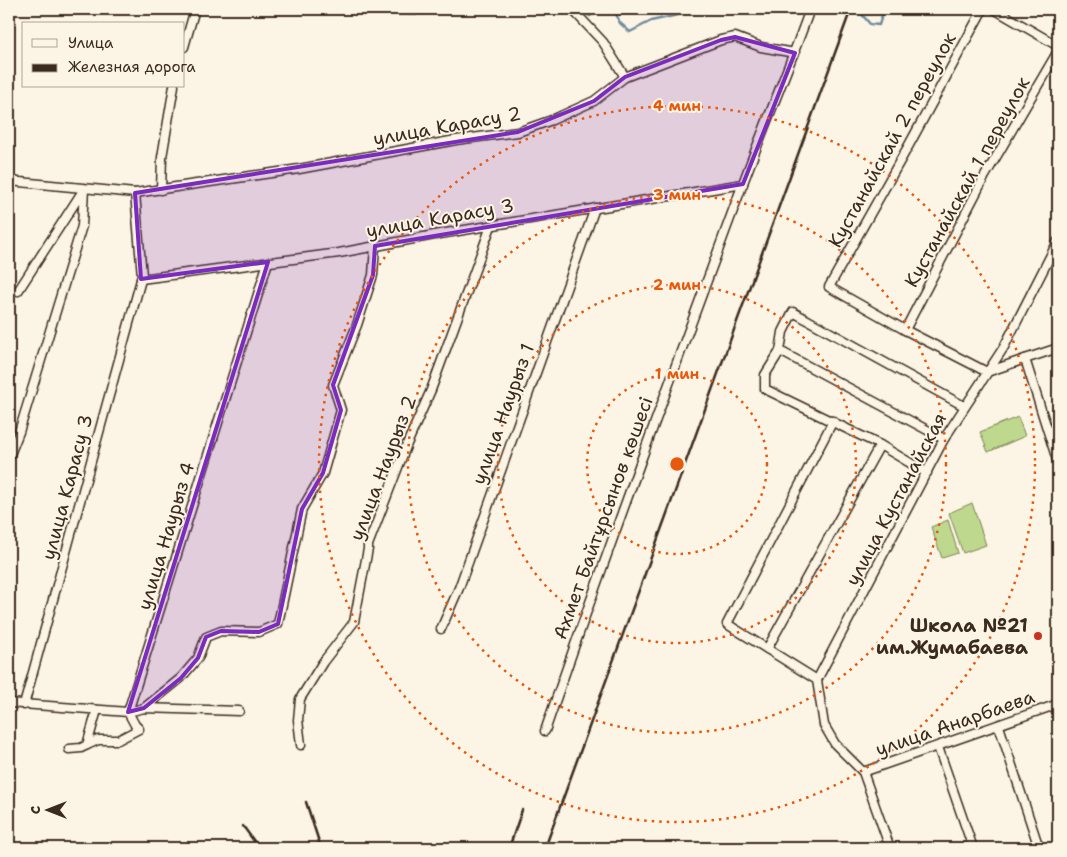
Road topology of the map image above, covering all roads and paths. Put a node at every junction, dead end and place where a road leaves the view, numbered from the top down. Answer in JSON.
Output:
{"nodes":[{"id":1,"x":195,"y":9,"type":"edge"},
{"id":2,"x":363,"y":9,"type":"edge"},
{"id":3,"x":417,"y":9,"type":"edge"},
{"id":4,"x":572,"y":9,"type":"edge"},
{"id":5,"x":810,"y":9,"type":"edge"},
{"id":6,"x":982,"y":9,"type":"edge"},
{"id":7,"x":994,"y":9,"type":"edge"},
{"id":8,"x":185,"y":44,"type":"edge"},
{"id":9,"x":1058,"y":46,"type":"edge"},
{"id":10,"x":1058,"y":51,"type":"edge"},
{"id":11,"x":795,"y":53,"type":"junction"},
{"id":12,"x":625,"y":77,"type":"junction"},
{"id":13,"x":174,"y":88,"type":"edge"},
{"id":14,"x":9,"y":181,"type":"edge"},
{"id":15,"x":743,"y":184,"type":"junction"},
{"id":16,"x":84,"y":189,"type":"junction"},
{"id":17,"x":161,"y":190,"type":"junction"},
{"id":18,"x":135,"y":193,"type":"junction"},
{"id":19,"x":595,"y":208,"type":"junction"},
{"id":20,"x":491,"y":226,"type":"junction"},
{"id":21,"x":1058,"y":242,"type":"edge"},
{"id":22,"x":375,"y":246,"type":"junction"},
{"id":23,"x":268,"y":262,"type":"junction"},
{"id":24,"x":142,"y":279,"type":"junction"},
{"id":25,"x":18,"y":291,"type":"dead end"},
{"id":26,"x":905,"y":330,"type":"junction"},
{"id":27,"x":1058,"y":348,"type":"edge"},
{"id":28,"x":780,"y":351,"type":"junction"},
{"id":29,"x":1025,"y":359,"type":"junction"},
{"id":30,"x":987,"y":372,"type":"junction"},
{"id":31,"x":964,"y":406,"type":"junction"},
{"id":32,"x":833,"y":421,"type":"junction"},
{"id":33,"x":944,"y":439,"type":"junction"},
{"id":34,"x":880,"y":445,"type":"junction"},
{"id":35,"x":9,"y":457,"type":"edge"},
{"id":36,"x":1058,"y":463,"type":"edge"},
{"id":37,"x":927,"y":473,"type":"junction"},
{"id":38,"x":441,"y":629,"type":"dead end"},
{"id":39,"x":768,"y":649,"type":"junction"},
{"id":40,"x":817,"y":680,"type":"junction"},
{"id":41,"x":9,"y":703,"type":"edge"},
{"id":42,"x":24,"y":704,"type":"junction"},
{"id":43,"x":1058,"y":704,"type":"edge"},
{"id":44,"x":144,"y":708,"type":"junction"},
{"id":45,"x":97,"y":710,"type":"junction"},
{"id":46,"x":239,"y":711,"type":"dead end"},
{"id":47,"x":128,"y":712,"type":"junction"},
{"id":48,"x":998,"y":726,"type":"junction"},
{"id":49,"x":544,"y":731,"type":"dead end"},
{"id":50,"x":87,"y":745,"type":"junction"},
{"id":51,"x":301,"y":745,"type":"dead end"},
{"id":52,"x":938,"y":747,"type":"junction"},
{"id":53,"x":69,"y":749,"type":"dead end"},
{"id":54,"x":863,"y":772,"type":"junction"},
{"id":55,"x":890,"y":848,"type":"edge"},
{"id":56,"x":973,"y":848,"type":"edge"},
{"id":57,"x":1039,"y":848,"type":"edge"}],
"edges":[{"from":1,"to":8,"type":"street"},
{"from":2,"to":3,"type":"street"},
{"from":4,"to":12,"type":"street"},
{"from":5,"to":11,"type":"street","name":"Ахмет Байтұрсынов көшесі"},
{"from":6,"to":26,"type":"street","name":"Кустанайскай 2 переулок"},
{"from":7,"to":9,"type":"street"},
{"from":10,"to":26,"type":"street","name":"Кустанайскай 1 переулок"},
{"from":11,"to":12,"type":"street","name":"улица Карасу 2"},
{"from":11,"to":15,"type":"street","name":"Ахмет Байтұрсынов көшесі"},
{"from":12,"to":17,"type":"street","name":"улица Карасу 2"},
{"from":13,"to":17,"type":"street"},
{"from":14,"to":16,"type":"street","name":"улица Карасу 2"},
{"from":15,"to":19,"type":"street","name":"улица Карасу 3"},
{"from":15,"to":49,"type":"street","name":"Ахмет Байтұрсынов көшесі"},
{"from":16,"to":18,"type":"street","name":"улица Карасу 2"},
{"from":16,"to":25,"type":"street"},
{"from":16,"to":35,"type":"street"},
{"from":17,"to":18,"type":"street","name":"улица Карасу 2"},
{"from":18,"to":24,"type":"street","name":"улица Карасу 3"},
{"from":19,"to":20,"type":"street","name":"улица Карасу 3"},
{"from":19,"to":38,"type":"street","name":"улица Наурыз 1"},
{"from":20,"to":22,"type":"street","name":"улица Карасу 3"},
{"from":20,"to":51,"type":"street","name":"улица Наурыз 2"},
{"from":21,"to":30,"type":"street","name":"улица Кустанайская"},
{"from":22,"to":23,"type":"street","name":"улица Карасу 3"},
{"from":22,"to":44,"type":"street"},
{"from":23,"to":24,"type":"street","name":"улица Карасу 3"},
{"from":23,"to":47,"type":"street","name":"улица Наурыз 4"},
{"from":24,"to":42,"type":"street","name":"улица Карасу 3"},
{"from":26,"to":30,"type":"street"},
{"from":27,"to":29,"type":"street"},
{"from":28,"to":31,"type":"street"},
{"from":28,"to":32,"type":"street"},
{"from":28,"to":33,"type":"street"},
{"from":29,"to":30,"type":"street"},
{"from":29,"to":36,"type":"street"},
{"from":30,"to":31,"type":"street","name":"улица Кустанайская"},
{"from":31,"to":33,"type":"street","name":"улица Кустанайская"},
{"from":32,"to":34,"type":"street"},
{"from":32,"to":39,"type":"street"},
{"from":33,"to":37,"type":"street","name":"улица Кустанайская"},
{"from":34,"to":37,"type":"street"},
{"from":34,"to":39,"type":"street"},
{"from":37,"to":40,"type":"street","name":"улица Кустанайская"},
{"from":39,"to":40,"type":"street"},
{"from":40,"to":54,"type":"street"},
{"from":41,"to":42,"type":"street"},
{"from":42,"to":45,"type":"street"},
{"from":43,"to":48,"type":"street","name":"улица Анарбаева"},
{"from":44,"to":46,"type":"street"},
{"from":44,"to":47,"type":"street"},
{"from":45,"to":47,"type":"street"},
{"from":45,"to":50,"type":"street"},
{"from":47,"to":50,"type":"street"},
{"from":48,"to":52,"type":"street","name":"улица Анарбаева"},
{"from":48,"to":57,"type":"street"},
{"from":50,"to":53,"type":"street"},
{"from":52,"to":54,"type":"street","name":"улица Анарбаева"},
{"from":52,"to":56,"type":"street"},
{"from":54,"to":55,"type":"street"}]}
